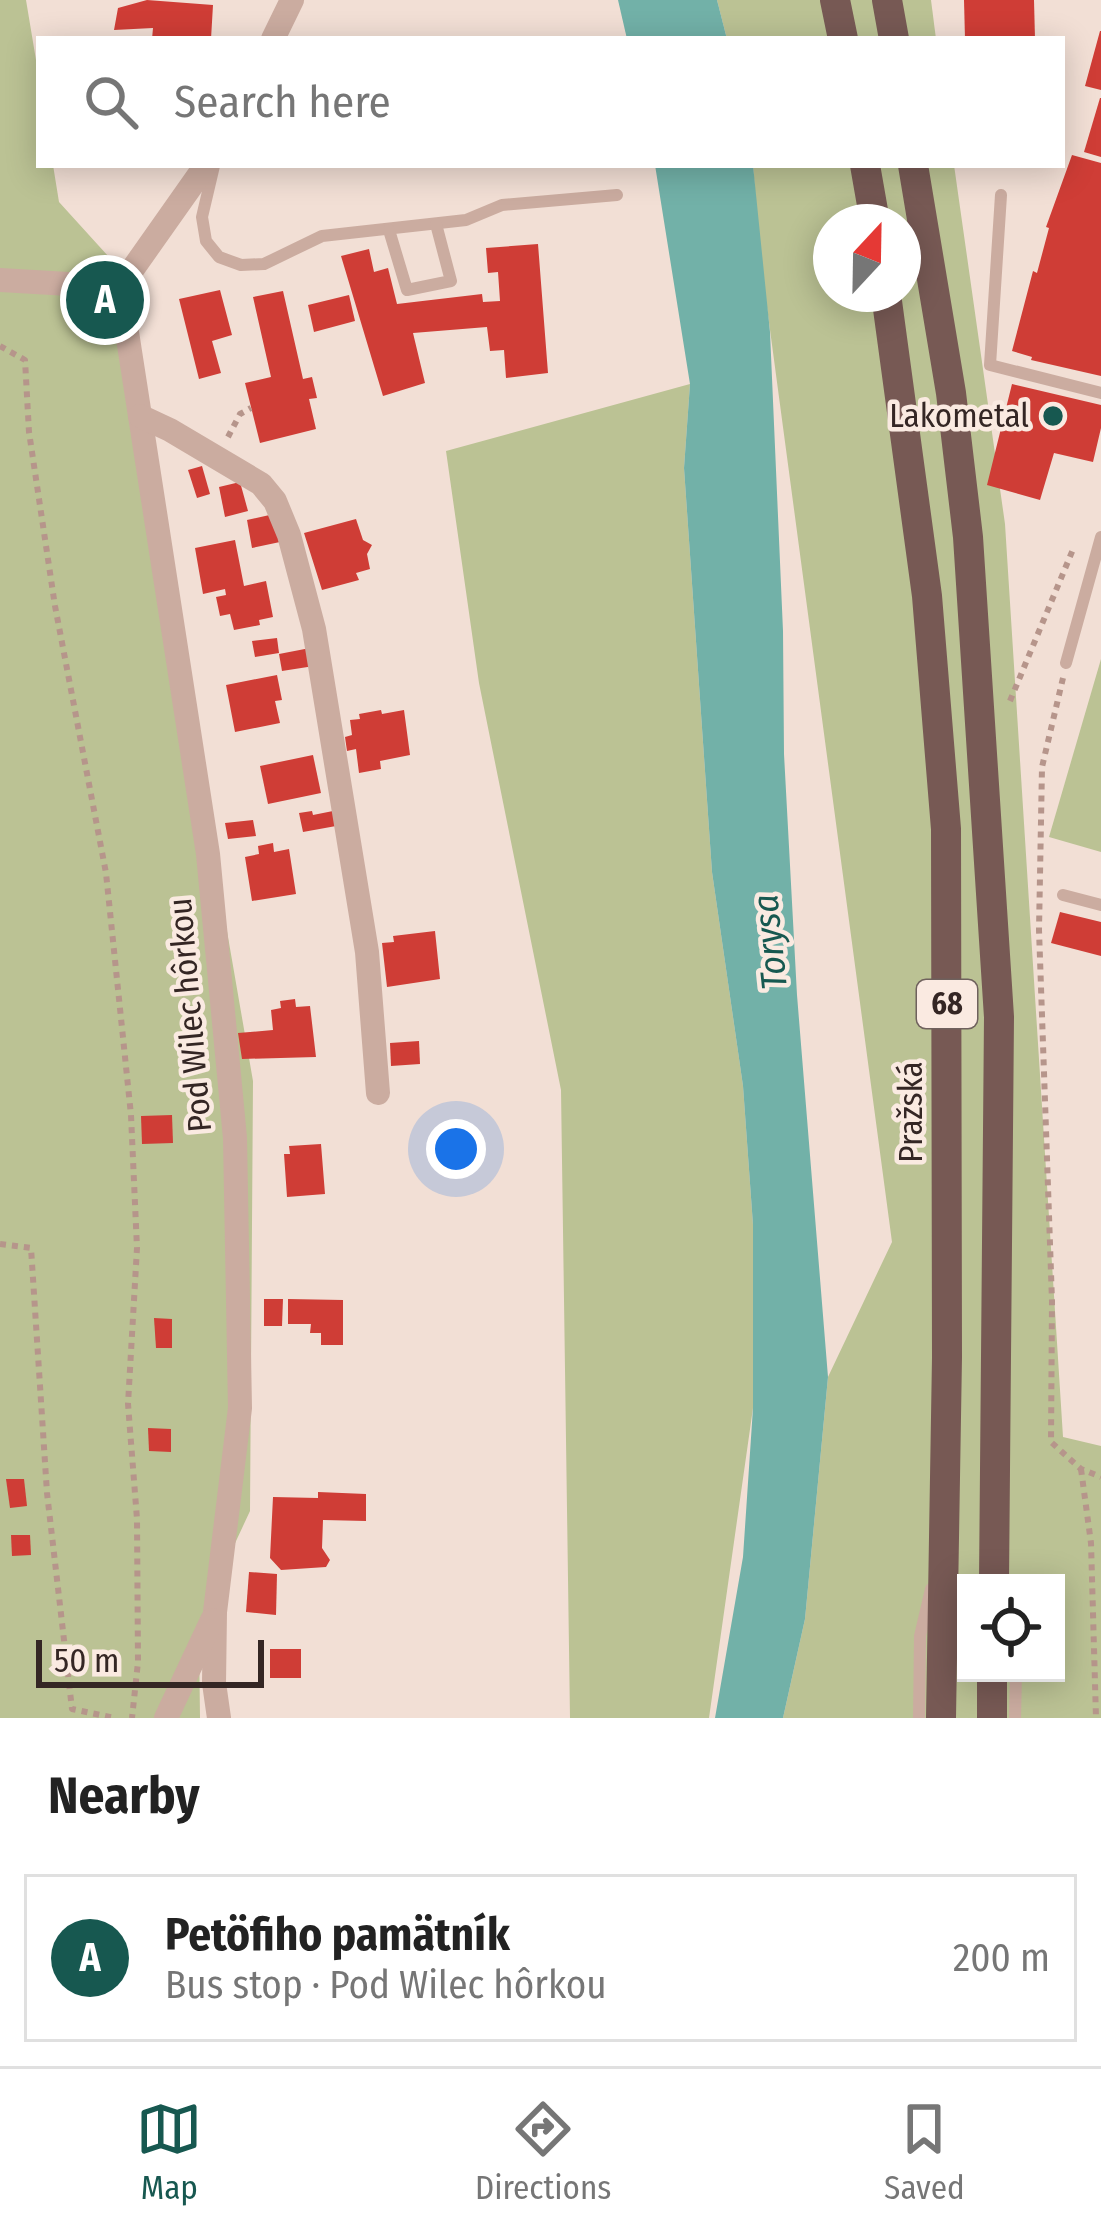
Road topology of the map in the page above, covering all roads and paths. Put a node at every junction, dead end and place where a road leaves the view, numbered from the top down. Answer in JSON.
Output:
{"nodes":[{"id":1,"x":835,"y":0,"type":"edge"},
{"id":2,"x":886,"y":0,"type":"edge"},
{"id":3,"x":286,"y":5,"type":"edge"},
{"id":4,"x":274,"y":36,"type":"edge"},
{"id":5,"x":841,"y":36,"type":"edge"},
{"id":6,"x":893,"y":36,"type":"edge"},
{"id":7,"x":208,"y":168,"type":"edge"},
{"id":8,"x":210,"y":168,"type":"edge"},
{"id":9,"x":866,"y":168,"type":"edge"},
{"id":10,"x":914,"y":168,"type":"edge"},
{"id":11,"x":617,"y":195,"type":"dead end"},
{"id":12,"x":1001,"y":195,"type":"dead end"},
{"id":13,"x":872,"y":204,"type":"edge"},
{"id":14,"x":436,"y":224,"type":"junction"},
{"id":15,"x":389,"y":230,"type":"junction"},
{"id":16,"x":0,"y":280,"type":"edge"},
{"id":17,"x":121,"y":286,"type":"junction"},
{"id":18,"x":888,"y":312,"type":"edge"},
{"id":19,"x":0,"y":346,"type":"edge"},
{"id":20,"x":1101,"y":393,"type":"edge"},
{"id":21,"x":251,"y":408,"type":"dead end"},
{"id":22,"x":140,"y":416,"type":"junction"},
{"id":23,"x":219,"y":457,"type":"junction"},
{"id":24,"x":1101,"y":537,"type":"edge"},
{"id":25,"x":1066,"y":663,"type":"joint"},
{"id":26,"x":1063,"y":895,"type":"dead end"},
{"id":27,"x":1101,"y":905,"type":"edge"},
{"id":28,"x":378,"y":1093,"type":"dead end"},
{"id":29,"x":0,"y":1244,"type":"edge"},
{"id":30,"x":1081,"y":1469,"type":"junction"},
{"id":31,"x":1101,"y":1478,"type":"edge"},
{"id":32,"x":994,"y":1521,"type":"junction"},
{"id":33,"x":944,"y":1530,"type":"junction"},
{"id":34,"x":994,"y":1574,"type":"edge"},
{"id":35,"x":1008,"y":1574,"type":"edge"},
{"id":36,"x":215,"y":1612,"type":"junction"},
{"id":37,"x":992,"y":1682,"type":"edge"},
{"id":38,"x":1016,"y":1682,"type":"edge"},
{"id":39,"x":115,"y":1718,"type":"edge"},
{"id":40,"x":132,"y":1718,"type":"edge"},
{"id":41,"x":166,"y":1718,"type":"edge"},
{"id":42,"x":219,"y":1718,"type":"edge"},
{"id":43,"x":919,"y":1718,"type":"edge"},
{"id":44,"x":941,"y":1718,"type":"edge"},
{"id":45,"x":992,"y":1718,"type":"edge"},
{"id":46,"x":1015,"y":1718,"type":"edge"},
{"id":47,"x":1096,"y":1718,"type":"edge"}],
"edges":[{"from":1,"to":5,"type":"main road"},
{"from":2,"to":6,"type":"main road"},
{"from":3,"to":4,"type":"street"},
{"from":7,"to":17,"type":"street"},
{"from":8,"to":15,"type":"lane"},
{"from":9,"to":13,"type":"main road"},
{"from":10,"to":32,"type":"main road","number":"68"},
{"from":11,"to":14,"type":"lane"},
{"from":12,"to":20,"type":"lane"},
{"from":14,"to":15,"type":"lane"},
{"from":14,"to":15,"type":"lane"},
{"from":16,"to":17,"type":"street"},
{"from":17,"to":22,"type":"street","name":"Pod Wilec hôrkou"},
{"from":18,"to":33,"type":"main road","name":"Pražská","number":"68"},
{"from":19,"to":40,"type":"path"},
{"from":21,"to":23,"type":"path"},
{"from":22,"to":23,"type":"street"},
{"from":22,"to":36,"type":"street","name":"Pod Wilec hôrkou"},
{"from":23,"to":28,"type":"street"},
{"from":24,"to":25,"type":"lane"},
{"from":25,"to":30,"type":"path"},
{"from":26,"to":27,"type":"lane"},
{"from":29,"to":39,"type":"path"},
{"from":30,"to":31,"type":"path"},
{"from":30,"to":47,"type":"path"},
{"from":32,"to":34,"type":"main road","number":"68"},
{"from":32,"to":35,"type":"lane"},
{"from":33,"to":43,"type":"lane"},
{"from":33,"to":44,"type":"main road","name":"Pražská","number":"68"},
{"from":36,"to":41,"type":"street","name":"Pod Wilec hôrkou"},
{"from":36,"to":42,"type":"street","name":"Pod Wilec hôrkou"},
{"from":37,"to":45,"type":"main road"},
{"from":38,"to":46,"type":"lane"}]}
